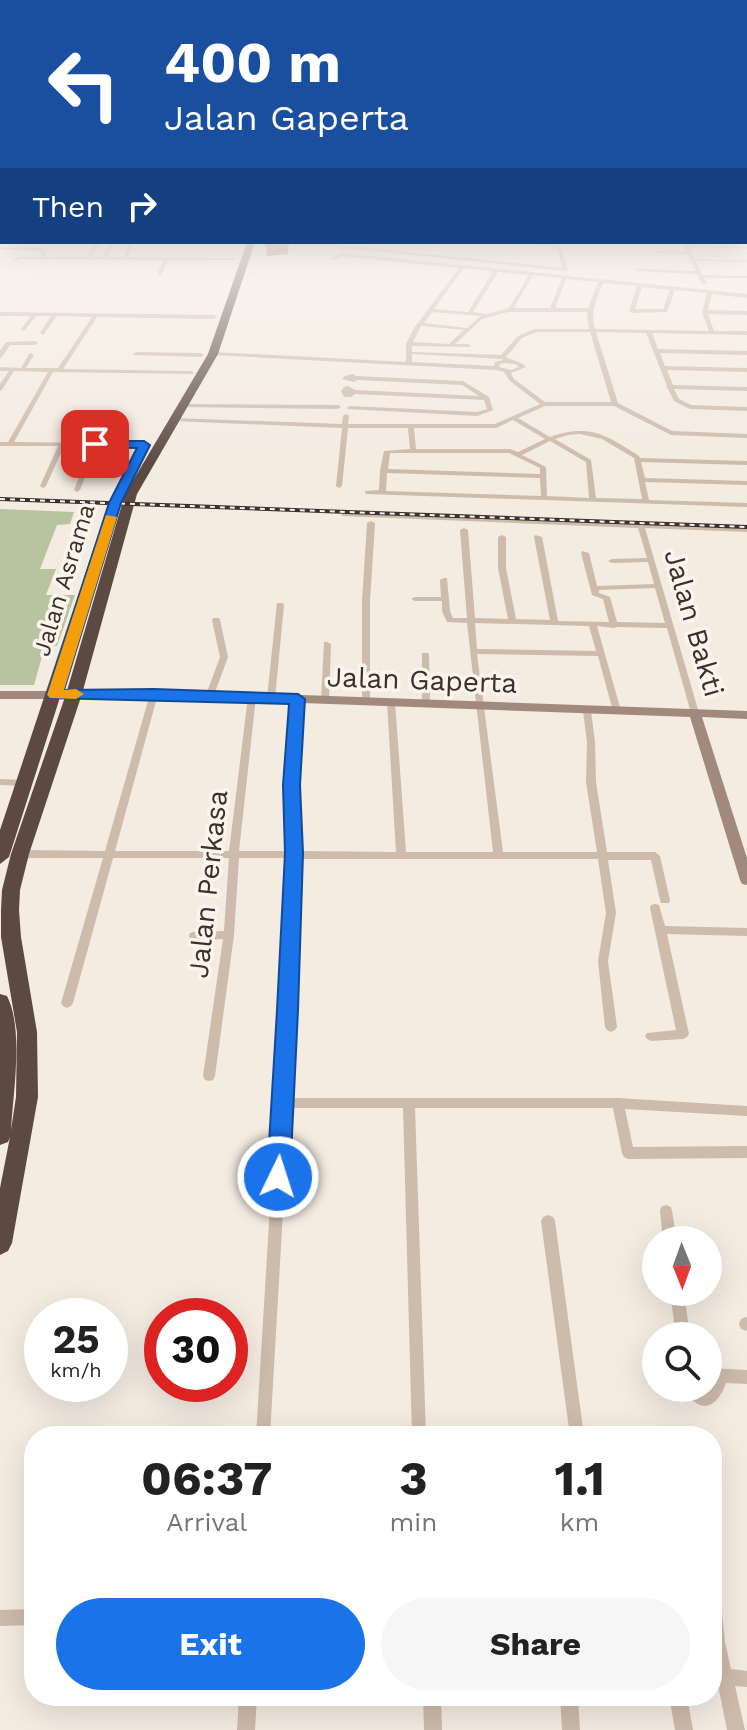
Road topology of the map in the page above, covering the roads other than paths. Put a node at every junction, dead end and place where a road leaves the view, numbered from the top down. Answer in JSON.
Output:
{"nodes":[{"id":1,"x":219,"y":302,"type":"edge"},
{"id":2,"x":231,"y":302,"type":"edge"},
{"id":3,"x":438,"y":302,"type":"edge"},
{"id":4,"x":477,"y":302,"type":"edge"},
{"id":5,"x":515,"y":302,"type":"edge"},
{"id":6,"x":555,"y":302,"type":"edge"},
{"id":7,"x":593,"y":302,"type":"edge"},
{"id":8,"x":635,"y":302,"type":"edge"},
{"id":9,"x":668,"y":302,"type":"edge"},
{"id":10,"x":708,"y":302,"type":"edge"},
{"id":11,"x":511,"y":309,"type":"junction"},
{"id":12,"x":552,"y":309,"type":"junction"},
{"id":13,"x":432,"y":310,"type":"junction"},
{"id":14,"x":590,"y":310,"type":"junction"},
{"id":15,"x":705,"y":312,"type":"junction"},
{"id":16,"x":747,"y":313,"type":"edge"},
{"id":17,"x":0,"y":314,"type":"edge"},
{"id":18,"x":469,"y":314,"type":"junction"},
{"id":19,"x":34,"y":315,"type":"junction"},
{"id":20,"x":55,"y":315,"type":"junction"},
{"id":21,"x":96,"y":315,"type":"junction"},
{"id":22,"x":485,"y":315,"type":"junction"},
{"id":23,"x":214,"y":317,"type":"junction"},
{"id":24,"x":421,"y":324,"type":"junction"},
{"id":25,"x":24,"y":329,"type":"dead end"},
{"id":26,"x":466,"y":329,"type":"junction"},
{"id":27,"x":591,"y":330,"type":"junction"},
{"id":28,"x":648,"y":331,"type":"junction"},
{"id":29,"x":712,"y":332,"type":"junction"},
{"id":30,"x":43,"y":333,"type":"dead end"},
{"id":31,"x":747,"y":333,"type":"edge"},
{"id":32,"x":35,"y":343,"type":"dead end"},
{"id":33,"x":409,"y":344,"type":"junction"},
{"id":34,"x":451,"y":345,"type":"junction"},
{"id":35,"x":468,"y":346,"type":"dead end"},
{"id":36,"x":655,"y":351,"type":"junction"},
{"id":37,"x":214,"y":352,"type":"junction"},
{"id":38,"x":414,"y":353,"type":"dead end"},
{"id":39,"x":747,"y":353,"type":"edge"},
{"id":40,"x":136,"y":354,"type":"dead end"},
{"id":41,"x":31,"y":355,"type":"dead end"},
{"id":42,"x":201,"y":355,"type":"junction"},
{"id":43,"x":0,"y":356,"type":"edge"},
{"id":44,"x":276,"y":357,"type":"junction"},
{"id":45,"x":505,"y":359,"type":"junction"},
{"id":46,"x":355,"y":361,"type":"junction"},
{"id":47,"x":409,"y":362,"type":"junction"},
{"id":48,"x":496,"y":367,"type":"junction"},
{"id":49,"x":662,"y":368,"type":"junction"},
{"id":50,"x":0,"y":369,"type":"edge"},
{"id":51,"x":12,"y":370,"type":"junction"},
{"id":52,"x":22,"y":370,"type":"junction"},
{"id":53,"x":352,"y":370,"type":"dead end"},
{"id":54,"x":747,"y":370,"type":"edge"},
{"id":55,"x":55,"y":371,"type":"junction"},
{"id":56,"x":507,"y":372,"type":"junction"},
{"id":57,"x":191,"y":373,"type":"junction"},
{"id":58,"x":669,"y":387,"type":"junction"},
{"id":59,"x":0,"y":389,"type":"edge"},
{"id":60,"x":747,"y":389,"type":"edge"},
{"id":61,"x":350,"y":392,"type":"junction"},
{"id":62,"x":487,"y":398,"type":"junction"},
{"id":63,"x":189,"y":402,"type":"junction"},
{"id":64,"x":544,"y":404,"type":"junction"},
{"id":65,"x":615,"y":404,"type":"junction"},
{"id":66,"x":348,"y":406,"type":"junction"},
{"id":67,"x":747,"y":409,"type":"edge"},
{"id":68,"x":346,"y":416,"type":"dead end"},
{"id":69,"x":515,"y":419,"type":"junction"},
{"id":70,"x":124,"y":420,"type":"dead end"},
{"id":71,"x":180,"y":421,"type":"junction"},
{"id":72,"x":345,"y":426,"type":"junction"},
{"id":73,"x":411,"y":426,"type":"junction"},
{"id":74,"x":747,"y":436,"type":"edge"},
{"id":75,"x":552,"y":439,"type":"junction"},
{"id":76,"x":0,"y":444,"type":"edge"},
{"id":77,"x":10,"y":444,"type":"junction"},
{"id":78,"x":62,"y":444,"type":"junction"},
{"id":79,"x":95,"y":444,"type":"junction"},
{"id":80,"x":114,"y":444,"type":"junction"},
{"id":81,"x":144,"y":445,"type":"junction"},
{"id":82,"x":413,"y":451,"type":"junction"},
{"id":83,"x":521,"y":453,"type":"junction"},
{"id":84,"x":637,"y":460,"type":"junction"},
{"id":85,"x":747,"y":463,"type":"edge"},
{"id":86,"x":383,"y":471,"type":"junction"},
{"id":87,"x":541,"y":476,"type":"junction"},
{"id":88,"x":641,"y":480,"type":"junction"},
{"id":89,"x":747,"y":483,"type":"edge"},
{"id":90,"x":43,"y":486,"type":"dead end"},
{"id":91,"x":339,"y":486,"type":"dead end"},
{"id":92,"x":77,"y":490,"type":"dead end"},
{"id":93,"x":367,"y":492,"type":"dead end"},
{"id":94,"x":382,"y":492,"type":"junction"},
{"id":95,"x":544,"y":498,"type":"junction"},
{"id":96,"x":593,"y":499,"type":"junction"},
{"id":97,"x":646,"y":502,"type":"junction"},
{"id":98,"x":747,"y":505,"type":"edge"},
{"id":99,"x":344,"y":515,"type":"dead end"},
{"id":100,"x":371,"y":523,"type":"dead end"},
{"id":101,"x":641,"y":526,"type":"junction"},
{"id":102,"x":464,"y":530,"type":"dead end"},
{"id":103,"x":747,"y":530,"type":"edge"},
{"id":104,"x":502,"y":537,"type":"dead end"},
{"id":105,"x":538,"y":537,"type":"dead end"},
{"id":106,"x":585,"y":553,"type":"dead end"},
{"id":107,"x":650,"y":560,"type":"junction"},
{"id":108,"x":612,"y":561,"type":"dead end"},
{"id":109,"x":444,"y":580,"type":"dead end"},
{"id":110,"x":659,"y":586,"type":"junction"},
{"id":111,"x":594,"y":588,"type":"junction"},
{"id":112,"x":415,"y":599,"type":"dead end"},
{"id":113,"x":445,"y":599,"type":"junction"},
{"id":114,"x":280,"y":605,"type":"dead end"},
{"id":115,"x":216,"y":620,"type":"dead end"},
{"id":116,"x":470,"y":621,"type":"junction"},
{"id":117,"x":513,"y":622,"type":"junction"},
{"id":118,"x":555,"y":624,"type":"junction"},
{"id":119,"x":593,"y":625,"type":"junction"},
{"id":120,"x":614,"y":626,"type":"junction"},
{"id":121,"x":670,"y":626,"type":"junction"},
{"id":122,"x":327,"y":644,"type":"dead end"},
{"id":123,"x":473,"y":651,"type":"junction"},
{"id":124,"x":601,"y":654,"type":"junction"},
{"id":125,"x":425,"y":655,"type":"dead end"},
{"id":126,"x":154,"y":694,"type":"junction"},
{"id":127,"x":0,"y":695,"type":"edge"},
{"id":128,"x":64,"y":695,"type":"junction"},
{"id":129,"x":201,"y":695,"type":"junction"},
{"id":130,"x":252,"y":697,"type":"junction"},
{"id":131,"x":271,"y":698,"type":"junction"},
{"id":132,"x":298,"y":699,"type":"junction"},
{"id":133,"x":325,"y":700,"type":"junction"},
{"id":134,"x":366,"y":701,"type":"junction"},
{"id":135,"x":391,"y":702,"type":"junction"},
{"id":136,"x":426,"y":703,"type":"junction"},
{"id":137,"x":481,"y":706,"type":"junction"},
{"id":138,"x":587,"y":711,"type":"junction"},
{"id":139,"x":617,"y":711,"type":"junction"},
{"id":140,"x":695,"y":713,"type":"junction"},
{"id":141,"x":747,"y":715,"type":"edge"},
{"id":142,"x":0,"y":782,"type":"edge"},
{"id":143,"x":25,"y":783,"type":"junction"},
{"id":144,"x":740,"y":838,"type":"edge"},
{"id":145,"x":234,"y":853,"type":"junction"},
{"id":146,"x":294,"y":853,"type":"junction"},
{"id":147,"x":498,"y":853,"type":"junction"},
{"id":148,"x":110,"y":854,"type":"junction"},
{"id":149,"x":401,"y":854,"type":"junction"},
{"id":150,"x":5,"y":855,"type":"edge"},
{"id":151,"x":600,"y":855,"type":"junction"},
{"id":152,"x":747,"y":880,"type":"edge"},
{"id":153,"x":665,"y":900,"type":"dead end"},
{"id":154,"x":655,"y":908,"type":"dead end"},
{"id":155,"x":661,"y":930,"type":"junction"},
{"id":156,"x":747,"y":932,"type":"edge"},
{"id":157,"x":229,"y":935,"type":"junction"},
{"id":158,"x":194,"y":936,"type":"dead end"},
{"id":159,"x":0,"y":1002,"type":"edge"},
{"id":160,"x":67,"y":1003,"type":"dead end"},
{"id":161,"x":611,"y":1027,"type":"dead end"},
{"id":162,"x":651,"y":1036,"type":"dead end"},
{"id":163,"x":209,"y":1076,"type":"dead end"},
{"id":164,"x":2,"y":1102,"type":"edge"},
{"id":165,"x":283,"y":1103,"type":"junction"},
{"id":166,"x":618,"y":1103,"type":"junction"},
{"id":167,"x":409,"y":1105,"type":"junction"},
{"id":168,"x":747,"y":1111,"type":"edge"},
{"id":169,"x":0,"y":1135,"type":"edge"},
{"id":170,"x":747,"y":1152,"type":"edge"},
{"id":171,"x":666,"y":1211,"type":"dead end"},
{"id":172,"x":548,"y":1221,"type":"dead end"},
{"id":173,"x":668,"y":1226,"type":"edge"},
{"id":174,"x":0,"y":1243,"type":"edge"},
{"id":175,"x":722,"y":1375,"type":"edge"},
{"id":176,"x":747,"y":1377,"type":"edge"},
{"id":177,"x":264,"y":1426,"type":"edge"},
{"id":178,"x":419,"y":1426,"type":"edge"},
{"id":179,"x":576,"y":1426,"type":"edge"},
{"id":180,"x":24,"y":1617,"type":"edge"},
{"id":181,"x":0,"y":1618,"type":"edge"},
{"id":182,"x":722,"y":1676,"type":"edge"},
{"id":183,"x":747,"y":1679,"type":"edge"},
{"id":184,"x":722,"y":1688,"type":"edge"},
{"id":185,"x":247,"y":1706,"type":"edge"},
{"id":186,"x":432,"y":1706,"type":"edge"},
{"id":187,"x":570,"y":1706,"type":"edge"},
{"id":188,"x":680,"y":1706,"type":"edge"},
{"id":189,"x":246,"y":1730,"type":"edge"},
{"id":190,"x":433,"y":1730,"type":"edge"},
{"id":191,"x":571,"y":1730,"type":"edge"},
{"id":192,"x":684,"y":1730,"type":"edge"},
{"id":193,"x":736,"y":1730,"type":"edge"}],
"edges":[{"from":1,"to":23,"type":"highway","name":"Jalan Asrama"},
{"from":2,"to":37,"type":"highway","name":"Jalan Asrama"},
{"from":3,"to":13,"type":"street"},
{"from":4,"to":18,"type":"street"},
{"from":5,"to":11,"type":"street"},
{"from":6,"to":12,"type":"street"},
{"from":7,"to":14,"type":"street"},
{"from":8,"to":9,"type":"street"},
{"from":10,"to":15,"type":"street"},
{"from":11,"to":12,"type":"street"},
{"from":11,"to":22,"type":"street"},
{"from":12,"to":14,"type":"street"},
{"from":13,"to":18,"type":"street"},
{"from":13,"to":24,"type":"street"},
{"from":14,"to":27,"type":"street"},
{"from":15,"to":16,"type":"street"},
{"from":15,"to":29,"type":"street"},
{"from":17,"to":19,"type":"street"},
{"from":18,"to":22,"type":"street"},
{"from":19,"to":20,"type":"street"},
{"from":19,"to":25,"type":"street"},
{"from":20,"to":21,"type":"street"},
{"from":20,"to":30,"type":"street"},
{"from":21,"to":23,"type":"street"},
{"from":21,"to":55,"type":"street"},
{"from":22,"to":26,"type":"street"},
{"from":23,"to":42,"type":"highway","name":"Jalan Asrama"},
{"from":24,"to":26,"type":"street"},
{"from":24,"to":33,"type":"street"},
{"from":26,"to":34,"type":"street"},
{"from":27,"to":28,"type":"street"},
{"from":27,"to":45,"type":"street"},
{"from":27,"to":65,"type":"street"},
{"from":28,"to":29,"type":"street"},
{"from":28,"to":36,"type":"street"},
{"from":29,"to":31,"type":"street"},
{"from":32,"to":43,"type":"street"},
{"from":33,"to":34,"type":"street"},
{"from":33,"to":47,"type":"street"},
{"from":34,"to":35,"type":"street"},
{"from":36,"to":39,"type":"street"},
{"from":36,"to":49,"type":"street"},
{"from":37,"to":44,"type":"street"},
{"from":37,"to":63,"type":"highway","name":"Jalan Asrama"},
{"from":38,"to":45,"type":"street"},
{"from":40,"to":42,"type":"street"},
{"from":41,"to":52,"type":"street"},
{"from":42,"to":57,"type":"highway","name":"Jalan Asrama"},
{"from":44,"to":46,"type":"street"},
{"from":44,"to":47,"type":"street"},
{"from":45,"to":48,"type":"street"},
{"from":45,"to":56,"type":"street"},
{"from":46,"to":47,"type":"street"},
{"from":46,"to":53,"type":"street"},
{"from":47,"to":48,"type":"street"},
{"from":48,"to":56,"type":"street"},
{"from":49,"to":54,"type":"street"},
{"from":49,"to":58,"type":"street"},
{"from":50,"to":51,"type":"street"},
{"from":51,"to":52,"type":"street"},
{"from":51,"to":59,"type":"street"},
{"from":52,"to":55,"type":"street"},
{"from":55,"to":57,"type":"street"},
{"from":55,"to":77,"type":"street"},
{"from":56,"to":64,"type":"street"},
{"from":57,"to":63,"type":"highway","name":"Jalan Asrama"},
{"from":58,"to":60,"type":"street"},
{"from":58,"to":67,"type":"street"},
{"from":61,"to":62,"type":"street"},
{"from":61,"to":62,"type":"street"},
{"from":61,"to":66,"type":"street"},
{"from":62,"to":66,"type":"street"},
{"from":63,"to":66,"type":"street"},
{"from":63,"to":71,"type":"highway","name":"Jalan Asrama"},
{"from":63,"to":81,"type":"highway","name":"Jalan Asrama"},
{"from":64,"to":65,"type":"street"},
{"from":64,"to":69,"type":"street"},
{"from":65,"to":74,"type":"street"},
{"from":68,"to":72,"type":"street"},
{"from":69,"to":73,"type":"street"},
{"from":69,"to":75,"type":"street"},
{"from":70,"to":80,"type":"street"},
{"from":71,"to":72,"type":"street"},
{"from":71,"to":128,"type":"highway","name":"Jalan Asrama"},
{"from":72,"to":73,"type":"street"},
{"from":72,"to":91,"type":"street"},
{"from":73,"to":82,"type":"street"},
{"from":75,"to":83,"type":"street"},
{"from":75,"to":84,"type":"street"},
{"from":75,"to":96,"type":"street"},
{"from":76,"to":77,"type":"street"},
{"from":77,"to":78,"type":"street"},
{"from":78,"to":79,"type":"street"},
{"from":78,"to":90,"type":"street"},
{"from":79,"to":80,"type":"street"},
{"from":79,"to":92,"type":"street"},
{"from":80,"to":81,"type":"street"},
{"from":81,"to":128,"type":"highway","name":"Jalan Asrama"},
{"from":82,"to":83,"type":"street"},
{"from":82,"to":86,"type":"street"},
{"from":83,"to":87,"type":"street"},
{"from":84,"to":85,"type":"street"},
{"from":84,"to":88,"type":"street"},
{"from":86,"to":87,"type":"street"},
{"from":86,"to":94,"type":"street"},
{"from":87,"to":95,"type":"street"},
{"from":88,"to":89,"type":"street"},
{"from":88,"to":97,"type":"street"},
{"from":93,"to":94,"type":"street"},
{"from":94,"to":95,"type":"street"},
{"from":95,"to":96,"type":"street"},
{"from":96,"to":97,"type":"street"},
{"from":97,"to":98,"type":"street"},
{"from":99,"to":101,"type":"street"},
{"from":100,"to":134,"type":"street"},
{"from":101,"to":103,"type":"street","name":"Jalan Bakti"},
{"from":101,"to":107,"type":"street","name":"Jalan Bakti"},
{"from":102,"to":116,"type":"street"},
{"from":104,"to":117,"type":"street"},
{"from":105,"to":118,"type":"street"},
{"from":106,"to":111,"type":"street"},
{"from":107,"to":108,"type":"street"},
{"from":107,"to":110,"type":"street","name":"Jalan Bakti"},
{"from":109,"to":113,"type":"street"},
{"from":110,"to":111,"type":"street"},
{"from":110,"to":121,"type":"street","name":"Jalan Bakti"},
{"from":111,"to":120,"type":"street"},
{"from":112,"to":113,"type":"street"},
{"from":113,"to":116,"type":"street"},
{"from":114,"to":131,"type":"street"},
{"from":115,"to":129,"type":"street"},
{"from":116,"to":117,"type":"street"},
{"from":116,"to":123,"type":"street"},
{"from":117,"to":118,"type":"street"},
{"from":118,"to":119,"type":"street"},
{"from":119,"to":120,"type":"street"},
{"from":119,"to":124,"type":"street"},
{"from":120,"to":121,"type":"street"},
{"from":121,"to":140,"type":"street","name":"Jalan Bakti"},
{"from":122,"to":133,"type":"street"},
{"from":123,"to":124,"type":"street"},
{"from":123,"to":137,"type":"street"},
{"from":124,"to":139,"type":"street"},
{"from":125,"to":136,"type":"street"},
{"from":126,"to":128,"type":"street","name":"Jalan Gaperta"},
{"from":126,"to":129,"type":"street","name":"Jalan Gaperta"},
{"from":126,"to":148,"type":"street"},
{"from":127,"to":128,"type":"street","name":"Jalan Gaperta"},
{"from":128,"to":143,"type":"highway","name":"Jalan Asrama"},
{"from":128,"to":150,"type":"highway","name":"Jalan Asrama"},
{"from":129,"to":130,"type":"street","name":"Jalan Gaperta"},
{"from":130,"to":131,"type":"street","name":"Jalan Gaperta"},
{"from":130,"to":145,"type":"street","name":"Jalan Perkasa"},
{"from":131,"to":132,"type":"street","name":"Jalan Gaperta"},
{"from":132,"to":133,"type":"street","name":"Jalan Gaperta"},
{"from":132,"to":146,"type":"street"},
{"from":133,"to":134,"type":"street","name":"Jalan Gaperta"},
{"from":134,"to":135,"type":"street","name":"Jalan Gaperta"},
{"from":135,"to":136,"type":"street","name":"Jalan Gaperta"},
{"from":135,"to":149,"type":"street"},
{"from":136,"to":137,"type":"street","name":"Jalan Gaperta"},
{"from":137,"to":138,"type":"street","name":"Jalan Gaperta"},
{"from":137,"to":147,"type":"street"},
{"from":138,"to":139,"type":"street","name":"Jalan Gaperta"},
{"from":138,"to":151,"type":"street"},
{"from":139,"to":140,"type":"street","name":"Jalan Gaperta"},
{"from":140,"to":141,"type":"street","name":"Jalan Gaperta"},
{"from":140,"to":144,"type":"street","name":"Jalan Bakti"},
{"from":142,"to":143,"type":"street"},
{"from":143,"to":150,"type":"highway","name":"Jalan Asrama"},
{"from":144,"to":152,"type":"street","name":"Jalan Bakti"},
{"from":145,"to":146,"type":"street"},
{"from":145,"to":148,"type":"street"},
{"from":145,"to":157,"type":"street","name":"Jalan Perkasa"},
{"from":146,"to":149,"type":"street"},
{"from":146,"to":165,"type":"street"},
{"from":147,"to":149,"type":"street"},
{"from":147,"to":151,"type":"street"},
{"from":148,"to":150,"type":"street"},
{"from":148,"to":160,"type":"street"},
{"from":150,"to":174,"type":"highway","name":"Jalan Asrama"},
{"from":151,"to":153,"type":"street"},
{"from":151,"to":161,"type":"street"},
{"from":154,"to":155,"type":"street"},
{"from":155,"to":156,"type":"street"},
{"from":155,"to":162,"type":"street"},
{"from":157,"to":158,"type":"street"},
{"from":157,"to":163,"type":"street","name":"Jalan Perkasa"},
{"from":159,"to":164,"type":"highway"},
{"from":164,"to":169,"type":"highway"},
{"from":165,"to":167,"type":"street"},
{"from":165,"to":177,"type":"street"},
{"from":166,"to":167,"type":"street"},
{"from":166,"to":168,"type":"street"},
{"from":166,"to":170,"type":"street"},
{"from":167,"to":178,"type":"street"},
{"from":171,"to":173,"type":"street"},
{"from":172,"to":179,"type":"street"},
{"from":175,"to":176,"type":"street"},
{"from":180,"to":181,"type":"street"},
{"from":182,"to":183,"type":"street"},
{"from":184,"to":193,"type":"street"},
{"from":185,"to":189,"type":"street"},
{"from":186,"to":190,"type":"street"},
{"from":187,"to":191,"type":"street"},
{"from":188,"to":192,"type":"street"}]}
